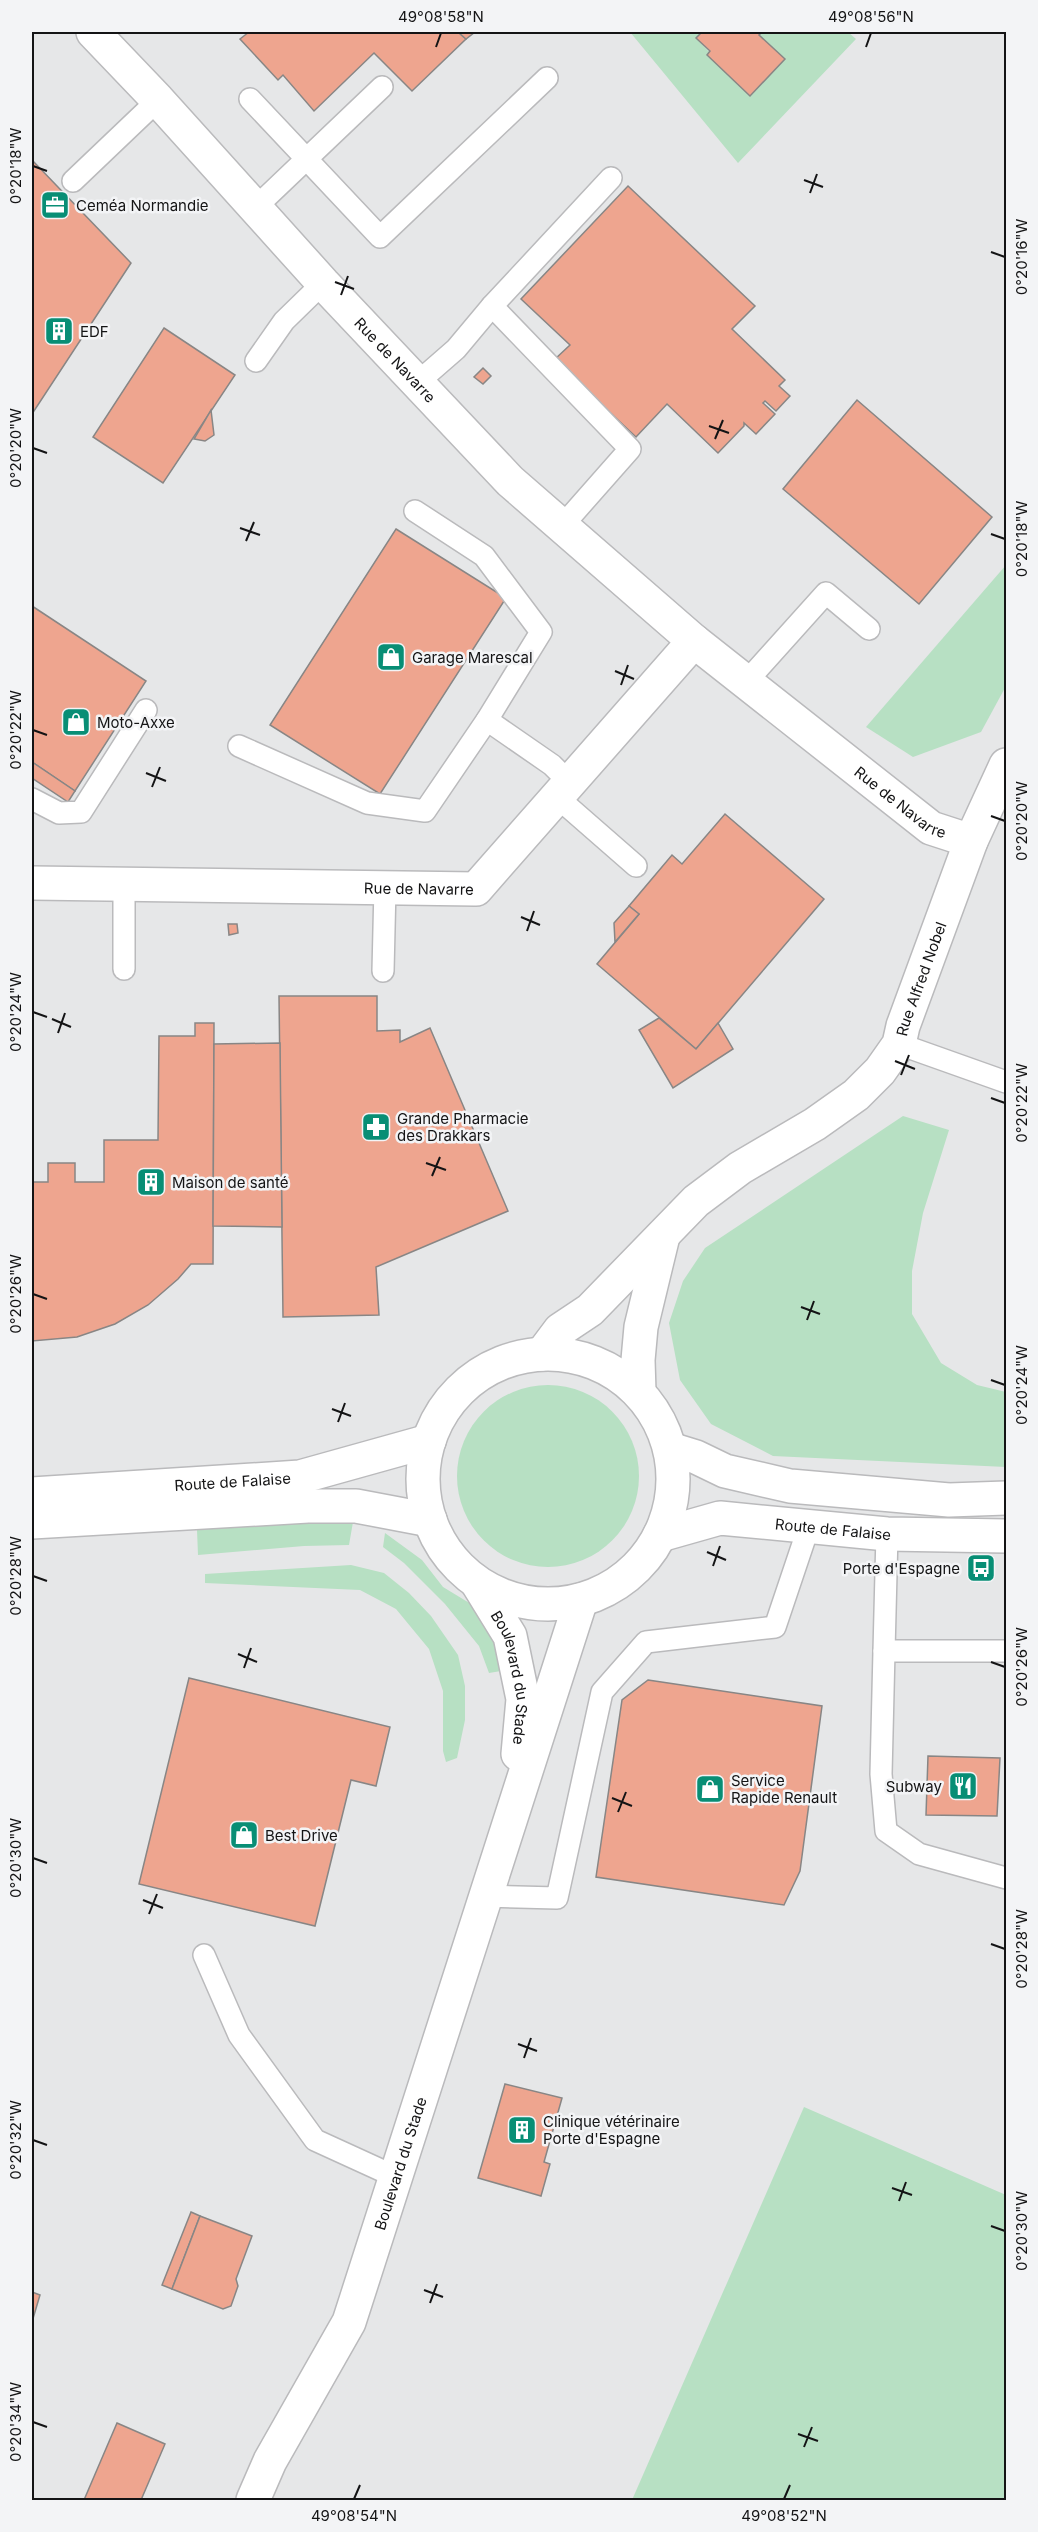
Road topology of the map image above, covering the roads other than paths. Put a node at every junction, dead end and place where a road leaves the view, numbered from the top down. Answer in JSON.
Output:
{"nodes":[{"id":1,"x":93,"y":32,"type":"edge"},
{"id":2,"x":547,"y":78,"type":"dead end"},
{"id":3,"x":382,"y":87,"type":"dead end"},
{"id":4,"x":250,"y":99,"type":"dead end"},
{"id":5,"x":158,"y":100,"type":"junction"},
{"id":6,"x":308,"y":159,"type":"junction"},
{"id":7,"x":611,"y":178,"type":"dead end"},
{"id":8,"x":72,"y":181,"type":"dead end"},
{"id":9,"x":255,"y":208,"type":"junction"},
{"id":10,"x":322,"y":283,"type":"junction"},
{"id":11,"x":492,"y":306,"type":"junction"},
{"id":12,"x":256,"y":361,"type":"dead end"},
{"id":13,"x":417,"y":383,"type":"junction"},
{"id":14,"x":415,"y":511,"type":"dead end"},
{"id":15,"x":562,"y":525,"type":"junction"},
{"id":16,"x":869,"y":628,"type":"dead end"},
{"id":17,"x":694,"y":641,"type":"junction"},
{"id":18,"x":746,"y":682,"type":"junction"},
{"id":19,"x":146,"y":710,"type":"dead end"},
{"id":20,"x":487,"y":720,"type":"junction"},
{"id":21,"x":239,"y":746,"type":"dead end"},
{"id":22,"x":1006,"y":765,"type":"edge"},
{"id":23,"x":563,"y":790,"type":"junction"},
{"id":24,"x":32,"y":798,"type":"edge"},
{"id":25,"x":971,"y":841,"type":"junction"},
{"id":26,"x":636,"y":866,"type":"dead end"},
{"id":27,"x":32,"y":883,"type":"edge"},
{"id":28,"x":124,"y":884,"type":"junction"},
{"id":29,"x":385,"y":887,"type":"junction"},
{"id":30,"x":124,"y":969,"type":"dead end"},
{"id":31,"x":383,"y":971,"type":"dead end"},
{"id":32,"x":899,"y":1044,"type":"junction"},
{"id":33,"x":1006,"y":1082,"type":"edge"},
{"id":34,"x":663,"y":1236,"type":"junction"},
{"id":35,"x":542,"y":1354,"type":"junction"},
{"id":36,"x":639,"y":1392,"type":"junction"},
{"id":37,"x":429,"y":1441,"type":"junction"},
{"id":38,"x":670,"y":1449,"type":"junction"},
{"id":39,"x":32,"y":1494,"type":"edge"},
{"id":40,"x":1006,"y":1498,"type":"edge"},
{"id":41,"x":430,"y":1520,"type":"junction"},
{"id":42,"x":32,"y":1522,"type":"edge"},
{"id":43,"x":808,"y":1526,"type":"junction"},
{"id":44,"x":887,"y":1534,"type":"junction"},
{"id":45,"x":660,"y":1536,"type":"junction"},
{"id":46,"x":1006,"y":1536,"type":"edge"},
{"id":47,"x":478,"y":1584,"type":"junction"},
{"id":48,"x":581,"y":1600,"type":"junction"},
{"id":49,"x":884,"y":1651,"type":"junction"},
{"id":50,"x":1006,"y":1652,"type":"edge"},
{"id":51,"x":512,"y":1812,"type":"junction"},
{"id":52,"x":1006,"y":1878,"type":"edge"},
{"id":53,"x":485,"y":1896,"type":"junction"},
{"id":54,"x":204,"y":1956,"type":"dead end"},
{"id":55,"x":396,"y":2177,"type":"junction"},
{"id":56,"x":253,"y":2500,"type":"edge"}],
"edges":[{"from":1,"to":5,"type":"street","name":"Rue de Navarre"},
{"from":2,"to":6,"type":"lane"},
{"from":3,"to":6,"type":"lane"},
{"from":4,"to":6,"type":"lane"},
{"from":5,"to":8,"type":"lane"},
{"from":5,"to":9,"type":"street","name":"Rue de Navarre"},
{"from":6,"to":9,"type":"lane"},
{"from":7,"to":11,"type":"lane"},
{"from":9,"to":10,"type":"street","name":"Rue de Navarre"},
{"from":10,"to":12,"type":"lane"},
{"from":10,"to":13,"type":"street","name":"Rue de Navarre"},
{"from":11,"to":13,"type":"lane"},
{"from":11,"to":15,"type":"lane"},
{"from":13,"to":15,"type":"street","name":"Rue de Navarre"},
{"from":14,"to":20,"type":"lane"},
{"from":15,"to":17,"type":"street","name":"Rue de Navarre"},
{"from":16,"to":18,"type":"lane"},
{"from":17,"to":18,"type":"street","name":"Rue de Navarre"},
{"from":17,"to":23,"type":"street","name":"Rue de Navarre"},
{"from":18,"to":25,"type":"street","name":"Rue de Navarre"},
{"from":19,"to":24,"type":"lane"},
{"from":20,"to":21,"type":"lane"},
{"from":20,"to":23,"type":"lane"},
{"from":22,"to":25,"type":"street","name":"Rue Alfred Nobel"},
{"from":23,"to":26,"type":"lane"},
{"from":23,"to":29,"type":"street","name":"Rue de Navarre"},
{"from":25,"to":32,"type":"street","name":"Rue Alfred Nobel"},
{"from":27,"to":28,"type":"street","name":"Rue de Navarre"},
{"from":28,"to":29,"type":"street","name":"Rue de Navarre"},
{"from":28,"to":30,"type":"lane"},
{"from":29,"to":31,"type":"lane"},
{"from":32,"to":33,"type":"lane"},
{"from":32,"to":34,"type":"street","name":"Rue Alfred Nobel"},
{"from":34,"to":35,"type":"street","name":"Rue Alfred Nobel"},
{"from":34,"to":36,"type":"street","name":"Rue Alfred Nobel"},
{"from":35,"to":36,"type":"street"},
{"from":35,"to":37,"type":"street"},
{"from":36,"to":38,"type":"street"},
{"from":37,"to":39,"type":"street","name":"Route de Falaise"},
{"from":37,"to":41,"type":"street"},
{"from":38,"to":40,"type":"street"},
{"from":38,"to":45,"type":"street"},
{"from":41,"to":42,"type":"street","name":"Route de Falaise"},
{"from":41,"to":47,"type":"street"},
{"from":43,"to":44,"type":"street","name":"Route de Falaise"},
{"from":43,"to":45,"type":"street","name":"Route de Falaise"},
{"from":43,"to":53,"type":"lane"},
{"from":44,"to":46,"type":"street","name":"Route de Falaise"},
{"from":44,"to":49,"type":"lane"},
{"from":45,"to":48,"type":"street"},
{"from":47,"to":48,"type":"street"},
{"from":47,"to":51,"type":"street","name":"Boulevard du Stade"},
{"from":48,"to":51,"type":"street","name":"Boulevard du Stade"},
{"from":49,"to":50,"type":"lane"},
{"from":49,"to":52,"type":"lane"},
{"from":51,"to":53,"type":"street","name":"Boulevard du Stade"},
{"from":53,"to":55,"type":"street","name":"Boulevard du Stade"},
{"from":54,"to":55,"type":"lane"},
{"from":55,"to":56,"type":"street","name":"Boulevard du Stade"}]}
